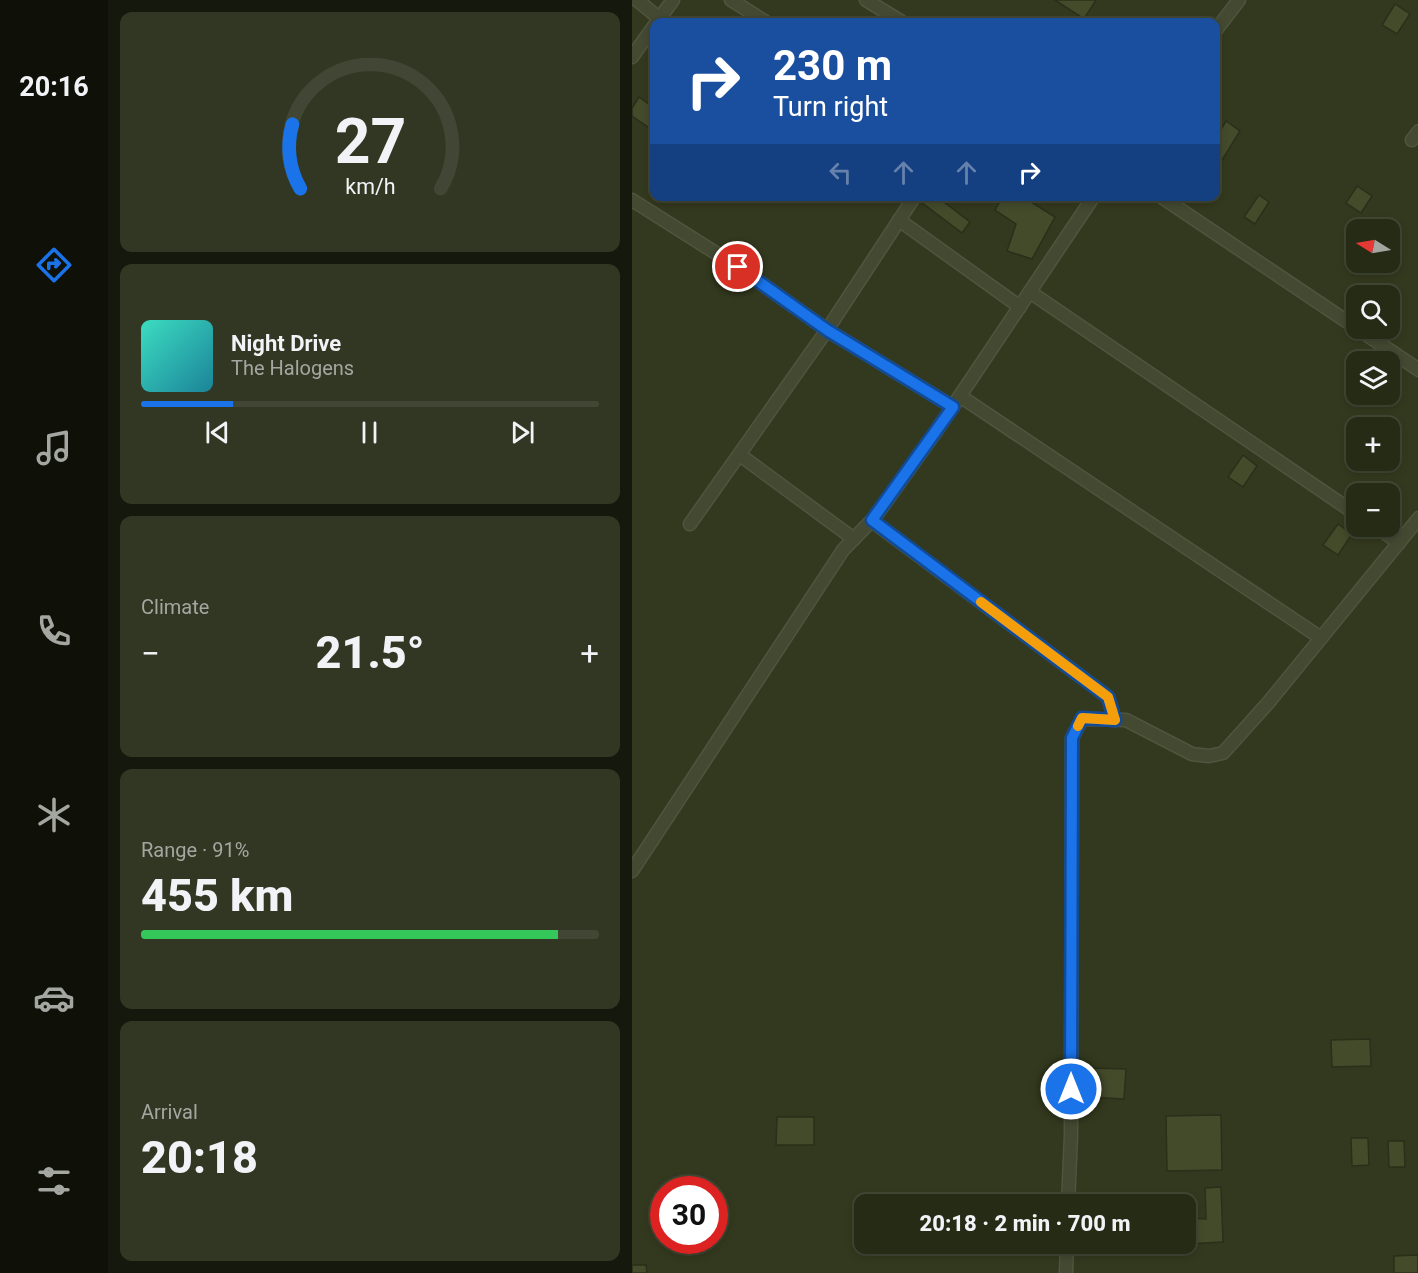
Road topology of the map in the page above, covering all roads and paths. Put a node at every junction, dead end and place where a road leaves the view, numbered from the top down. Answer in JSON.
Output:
{"nodes":[{"id":1,"x":637,"y":0,"type":"edge"},
{"id":2,"x":673,"y":0,"type":"edge"},
{"id":3,"x":731,"y":0,"type":"edge"},
{"id":4,"x":866,"y":0,"type":"edge"},
{"id":5,"x":1239,"y":0,"type":"edge"},
{"id":6,"x":653,"y":18,"type":"edge"},
{"id":7,"x":660,"y":18,"type":"edge"},
{"id":8,"x":760,"y":18,"type":"edge"},
{"id":9,"x":895,"y":18,"type":"edge"},
{"id":10,"x":1220,"y":25,"type":"edge"},
{"id":11,"x":650,"y":33,"type":"edge"},
{"id":12,"x":632,"y":57,"type":"edge"},
{"id":13,"x":632,"y":200,"type":"edge"},
{"id":14,"x":912,"y":201,"type":"edge"},
{"id":15,"x":1091,"y":201,"type":"edge"},
{"id":16,"x":1167,"y":201,"type":"edge"},
{"id":17,"x":899,"y":220,"type":"junction"},
{"id":18,"x":1030,"y":292,"type":"junction"},
{"id":19,"x":1020,"y":307,"type":"junction"},
{"id":20,"x":827,"y":330,"type":"junction"},
{"id":21,"x":1418,"y":370,"type":"edge"},
{"id":22,"x":960,"y":396,"type":"junction"},
{"id":23,"x":953,"y":407,"type":"junction"},
{"id":24,"x":740,"y":455,"type":"junction"},
{"id":25,"x":1346,"y":507,"type":"edge"},
{"id":26,"x":1418,"y":518,"type":"edge"},
{"id":27,"x":872,"y":520,"type":"junction"},
{"id":28,"x":690,"y":524,"type":"dead end"},
{"id":29,"x":1391,"y":537,"type":"edge"},
{"id":30,"x":854,"y":539,"type":"junction"},
{"id":31,"x":1399,"y":543,"type":"junction"},
{"id":32,"x":1321,"y":638,"type":"junction"},
{"id":33,"x":1115,"y":720,"type":"junction"},
{"id":34,"x":632,"y":871,"type":"edge"},
{"id":35,"x":1068,"y":1194,"type":"edge"},
{"id":36,"x":1067,"y":1254,"type":"edge"},
{"id":37,"x":1066,"y":1273,"type":"edge"}],
"edges":[{"from":1,"to":6,"type":"street"},
{"from":2,"to":7,"type":"street"},
{"from":3,"to":8,"type":"street"},
{"from":4,"to":9,"type":"street"},
{"from":5,"to":10,"type":"street"},
{"from":11,"to":12,"type":"street"},
{"from":13,"to":20,"type":"street"},
{"from":14,"to":17,"type":"street"},
{"from":15,"to":18,"type":"street"},
{"from":16,"to":21,"type":"street"},
{"from":17,"to":19,"type":"street"},
{"from":17,"to":20,"type":"street"},
{"from":18,"to":19,"type":"street"},
{"from":18,"to":25,"type":"street"},
{"from":19,"to":22,"type":"street"},
{"from":20,"to":23,"type":"street"},
{"from":20,"to":24,"type":"street"},
{"from":22,"to":23,"type":"street"},
{"from":22,"to":32,"type":"street"},
{"from":23,"to":27,"type":"street"},
{"from":24,"to":28,"type":"street"},
{"from":24,"to":30,"type":"street"},
{"from":26,"to":31,"type":"street"},
{"from":27,"to":30,"type":"street"},
{"from":27,"to":33,"type":"street"},
{"from":29,"to":31,"type":"street"},
{"from":30,"to":34,"type":"street"},
{"from":31,"to":32,"type":"street"},
{"from":32,"to":33,"type":"street"},
{"from":33,"to":35,"type":"street"},
{"from":36,"to":37,"type":"street"}]}
